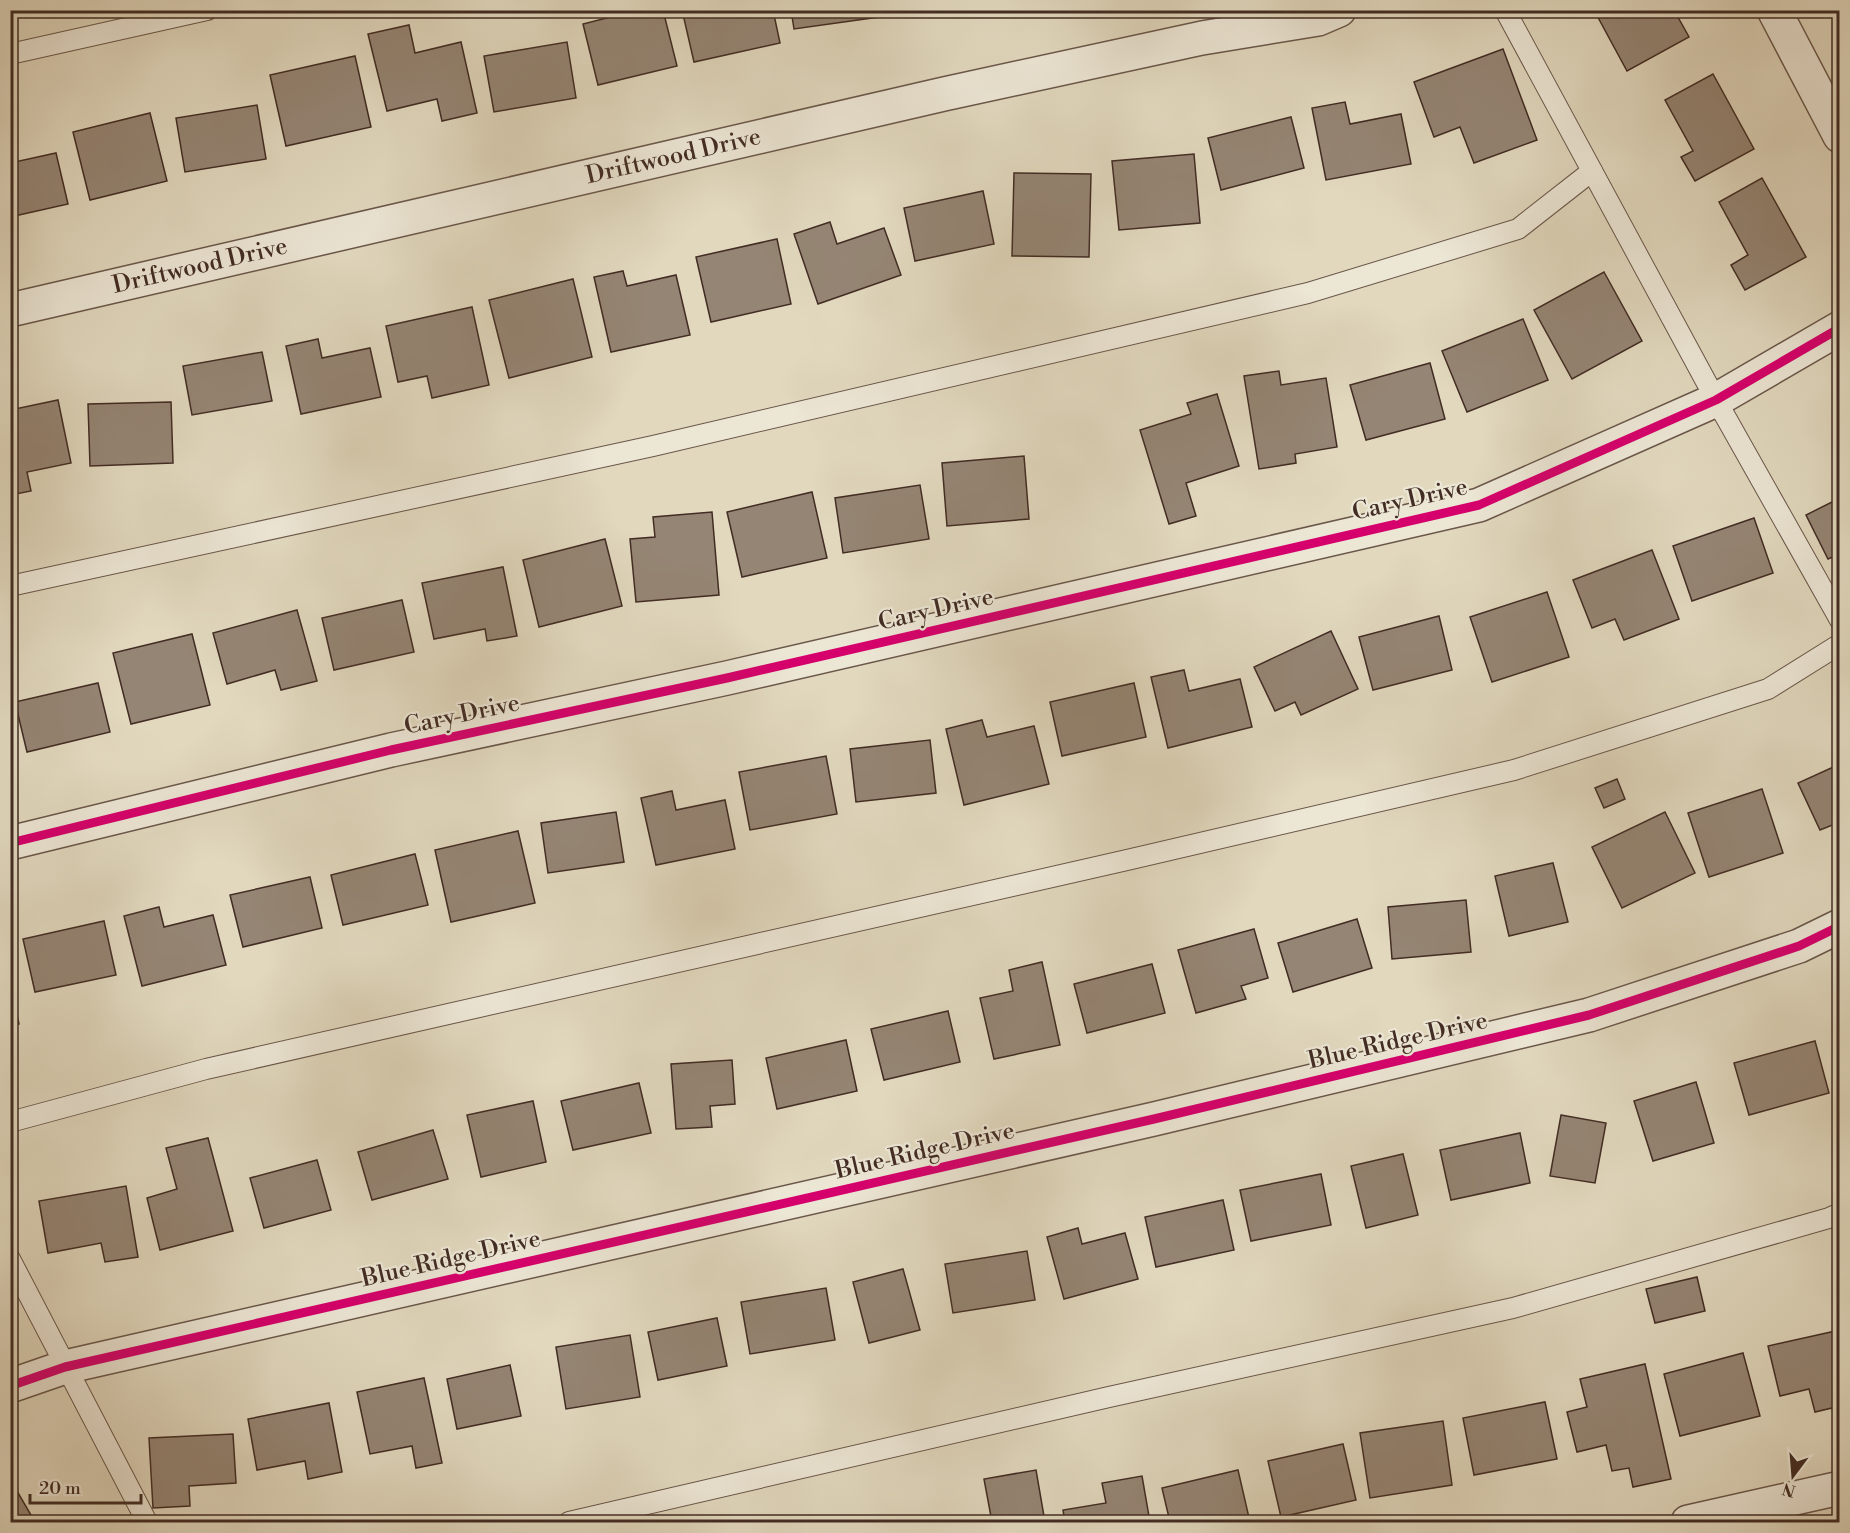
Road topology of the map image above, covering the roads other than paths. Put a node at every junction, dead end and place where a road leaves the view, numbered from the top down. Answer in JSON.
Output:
{"nodes":[{"id":1,"x":207,"y":10,"type":"edge"},
{"id":2,"x":1339,"y":10,"type":"edge"},
{"id":3,"x":1505,"y":10,"type":"edge"},
{"id":4,"x":1774,"y":10,"type":"edge"},
{"id":5,"x":10,"y":54,"type":"edge"},
{"id":6,"x":1839,"y":136,"type":"edge"},
{"id":7,"x":1592,"y":171,"type":"junction"},
{"id":8,"x":10,"y":310,"type":"edge"},
{"id":9,"x":1839,"y":328,"type":"edge"},
{"id":10,"x":1716,"y":400,"type":"junction"},
{"id":11,"x":10,"y":586,"type":"edge"},
{"id":12,"x":1839,"y":620,"type":"edge"},
{"id":13,"x":1839,"y":644,"type":"edge"},
{"id":14,"x":10,"y":843,"type":"edge"},
{"id":15,"x":1839,"y":926,"type":"edge"},
{"id":16,"x":10,"y":1122,"type":"edge"},
{"id":17,"x":1839,"y":1213,"type":"edge"},
{"id":18,"x":10,"y":1259,"type":"edge"},
{"id":19,"x":65,"y":1368,"type":"junction"},
{"id":20,"x":10,"y":1386,"type":"edge"},
{"id":21,"x":1839,"y":1488,"type":"edge"},
{"id":22,"x":147,"y":1522,"type":"edge"},
{"id":23,"x":568,"y":1522,"type":"edge"},
{"id":24,"x":1688,"y":1522,"type":"edge"}],
"edges":[{"from":1,"to":5,"type":"lane"},
{"from":2,"to":8,"type":"street","name":"Driftwood Drive"},
{"from":3,"to":7,"type":"lane"},
{"from":4,"to":6,"type":"street"},
{"from":7,"to":10,"type":"lane"},
{"from":7,"to":11,"type":"lane"},
{"from":9,"to":10,"type":"street","name":"Cary Drive"},
{"from":10,"to":12,"type":"lane"},
{"from":10,"to":14,"type":"street","name":"Cary Drive"},
{"from":13,"to":16,"type":"lane"},
{"from":15,"to":19,"type":"street","name":"Blue Ridge Drive"},
{"from":17,"to":23,"type":"lane"},
{"from":18,"to":19,"type":"lane"},
{"from":19,"to":20,"type":"street","name":"Blue Ridge Drive"},
{"from":19,"to":22,"type":"lane"},
{"from":21,"to":24,"type":"street"}]}
